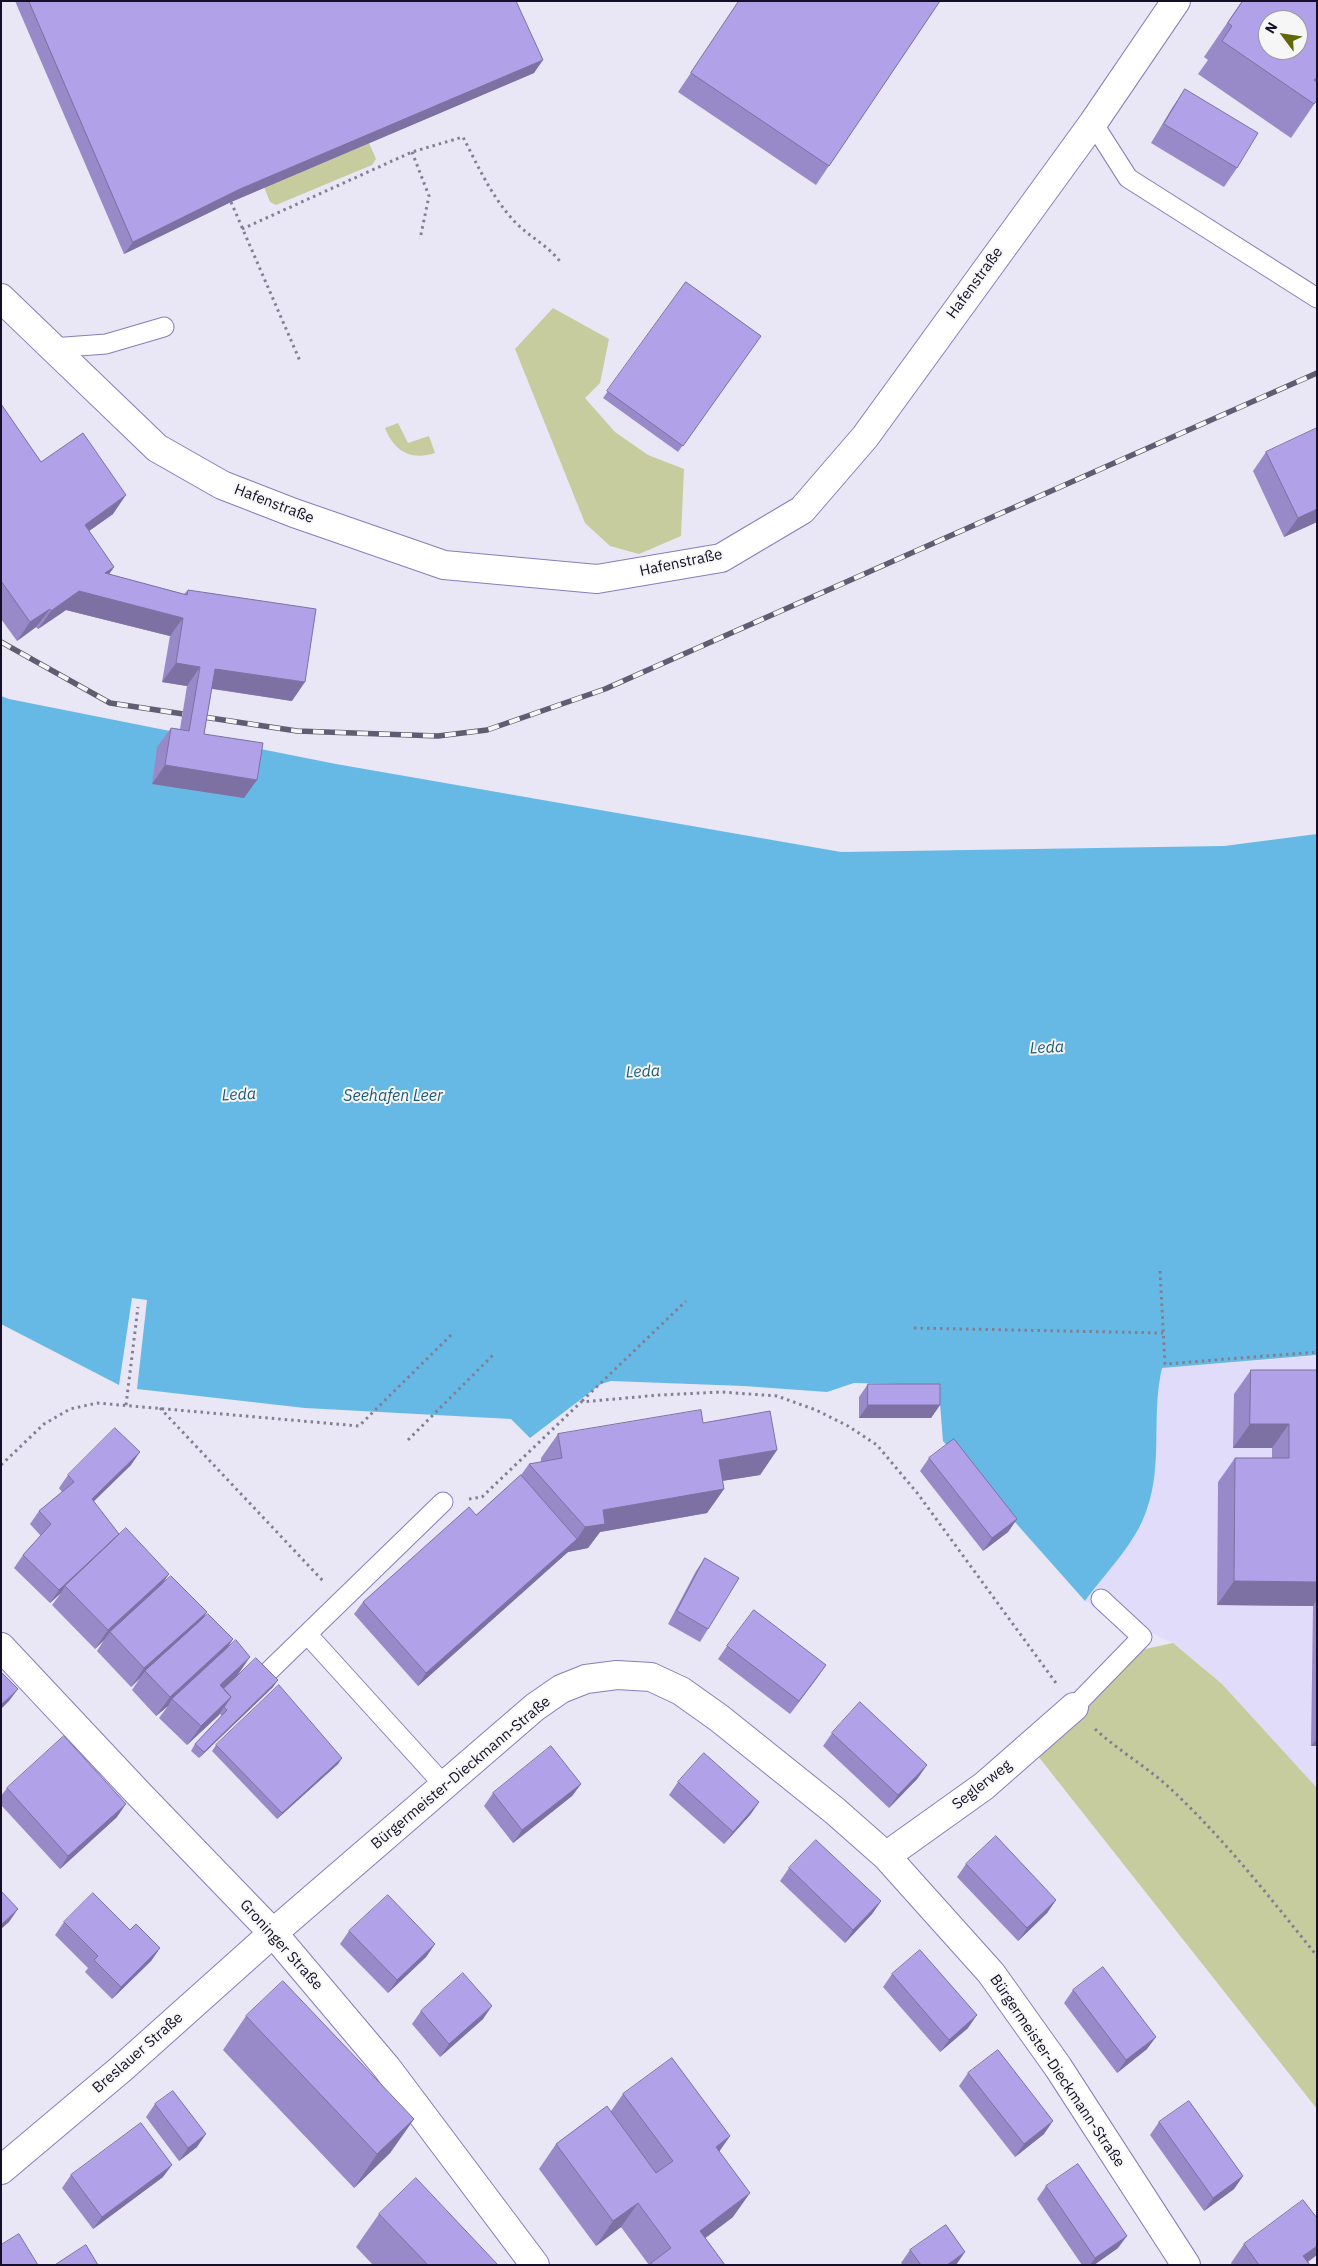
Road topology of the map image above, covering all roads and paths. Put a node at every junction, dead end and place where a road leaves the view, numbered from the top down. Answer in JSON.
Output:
{"nodes":[{"id":1,"x":1176,"y":1,"type":"edge"},
{"id":2,"x":1093,"y":123,"type":"junction"},
{"id":3,"x":412,"y":152,"type":"junction"},
{"id":4,"x":231,"y":202,"type":"edge"},
{"id":5,"x":242,"y":229,"type":"junction"},
{"id":6,"x":420,"y":239,"type":"dead end"},
{"id":7,"x":562,"y":264,"type":"dead end"},
{"id":8,"x":1,"y":298,"type":"edge"},
{"id":9,"x":1317,"y":298,"type":"edge"},
{"id":10,"x":164,"y":328,"type":"dead end"},
{"id":11,"x":52,"y":348,"type":"junction"},
{"id":12,"x":300,"y":361,"type":"dead end"},
{"id":13,"x":1160,"y":1271,"type":"dead end"},
{"id":14,"x":686,"y":1301,"type":"dead end"},
{"id":15,"x":138,"y":1307,"type":"dead end"},
{"id":16,"x":914,"y":1328,"type":"dead end"},
{"id":17,"x":1163,"y":1332,"type":"junction"},
{"id":18,"x":451,"y":1335,"type":"dead end"},
{"id":19,"x":1317,"y":1352,"type":"edge"},
{"id":20,"x":493,"y":1355,"type":"dead end"},
{"id":21,"x":582,"y":1402,"type":"junction"},
{"id":22,"x":126,"y":1405,"type":"junction"},
{"id":23,"x":160,"y":1408,"type":"junction"},
{"id":24,"x":408,"y":1440,"type":"dead end"},
{"id":25,"x":1,"y":1465,"type":"edge"},
{"id":26,"x":443,"y":1502,"type":"joint"},
{"id":27,"x":1101,"y":1599,"type":"dead end"},
{"id":28,"x":342,"y":1600,"type":"junction"},
{"id":29,"x":307,"y":1634,"type":"junction"},
{"id":30,"x":1,"y":1647,"type":"edge"},
{"id":31,"x":266,"y":1673,"type":"edge"},
{"id":32,"x":1074,"y":1707,"type":"junction"},
{"id":33,"x":444,"y":1785,"type":"junction"},
{"id":34,"x":886,"y":1856,"type":"junction"},
{"id":35,"x":273,"y":1933,"type":"junction"},
{"id":36,"x":1317,"y":1956,"type":"edge"},
{"id":37,"x":1,"y":2170,"type":"edge"},
{"id":38,"x":535,"y":2265,"type":"edge"},
{"id":39,"x":1186,"y":2265,"type":"edge"}],
"edges":[{"from":1,"to":2,"type":"street","name":"Hafenstraße"},
{"from":2,"to":9,"type":"lane"},
{"from":2,"to":11,"type":"street","name":"Hafenstraße"},
{"from":3,"to":5,"type":"path"},
{"from":3,"to":6,"type":"path"},
{"from":3,"to":7,"type":"path"},
{"from":4,"to":5,"type":"path"},
{"from":5,"to":12,"type":"path"},
{"from":8,"to":11,"type":"street","name":"Hafenstraße"},
{"from":10,"to":11,"type":"lane"},
{"from":13,"to":17,"type":"path"},
{"from":14,"to":21,"type":"path"},
{"from":15,"to":22,"type":"path"},
{"from":16,"to":17,"type":"path"},
{"from":17,"to":19,"type":"path"},
{"from":18,"to":23,"type":"path"},
{"from":20,"to":24,"type":"path"},
{"from":21,"to":26,"type":"path"},
{"from":21,"to":32,"type":"path"},
{"from":22,"to":23,"type":"path"},
{"from":22,"to":25,"type":"path"},
{"from":23,"to":28,"type":"path"},
{"from":26,"to":28,"type":"lane"},
{"from":27,"to":32,"type":"lane"},
{"from":28,"to":29,"type":"lane"},
{"from":29,"to":31,"type":"lane"},
{"from":29,"to":33,"type":"lane"},
{"from":30,"to":35,"type":"street","name":"Groninger Straße"},
{"from":32,"to":34,"type":"street","name":"Seglerweg"},
{"from":32,"to":36,"type":"path"},
{"from":33,"to":34,"type":"street","name":"Bürgermeister-Dieckmann-Straße"},
{"from":33,"to":35,"type":"street","name":"Bürgermeister-Dieckmann-Straße"},
{"from":34,"to":39,"type":"street","name":"Bürgermeister-Dieckmann-Straße"},
{"from":35,"to":37,"type":"street","name":"Breslauer Straße"},
{"from":35,"to":38,"type":"street","name":"Groninger Straße"}]}
